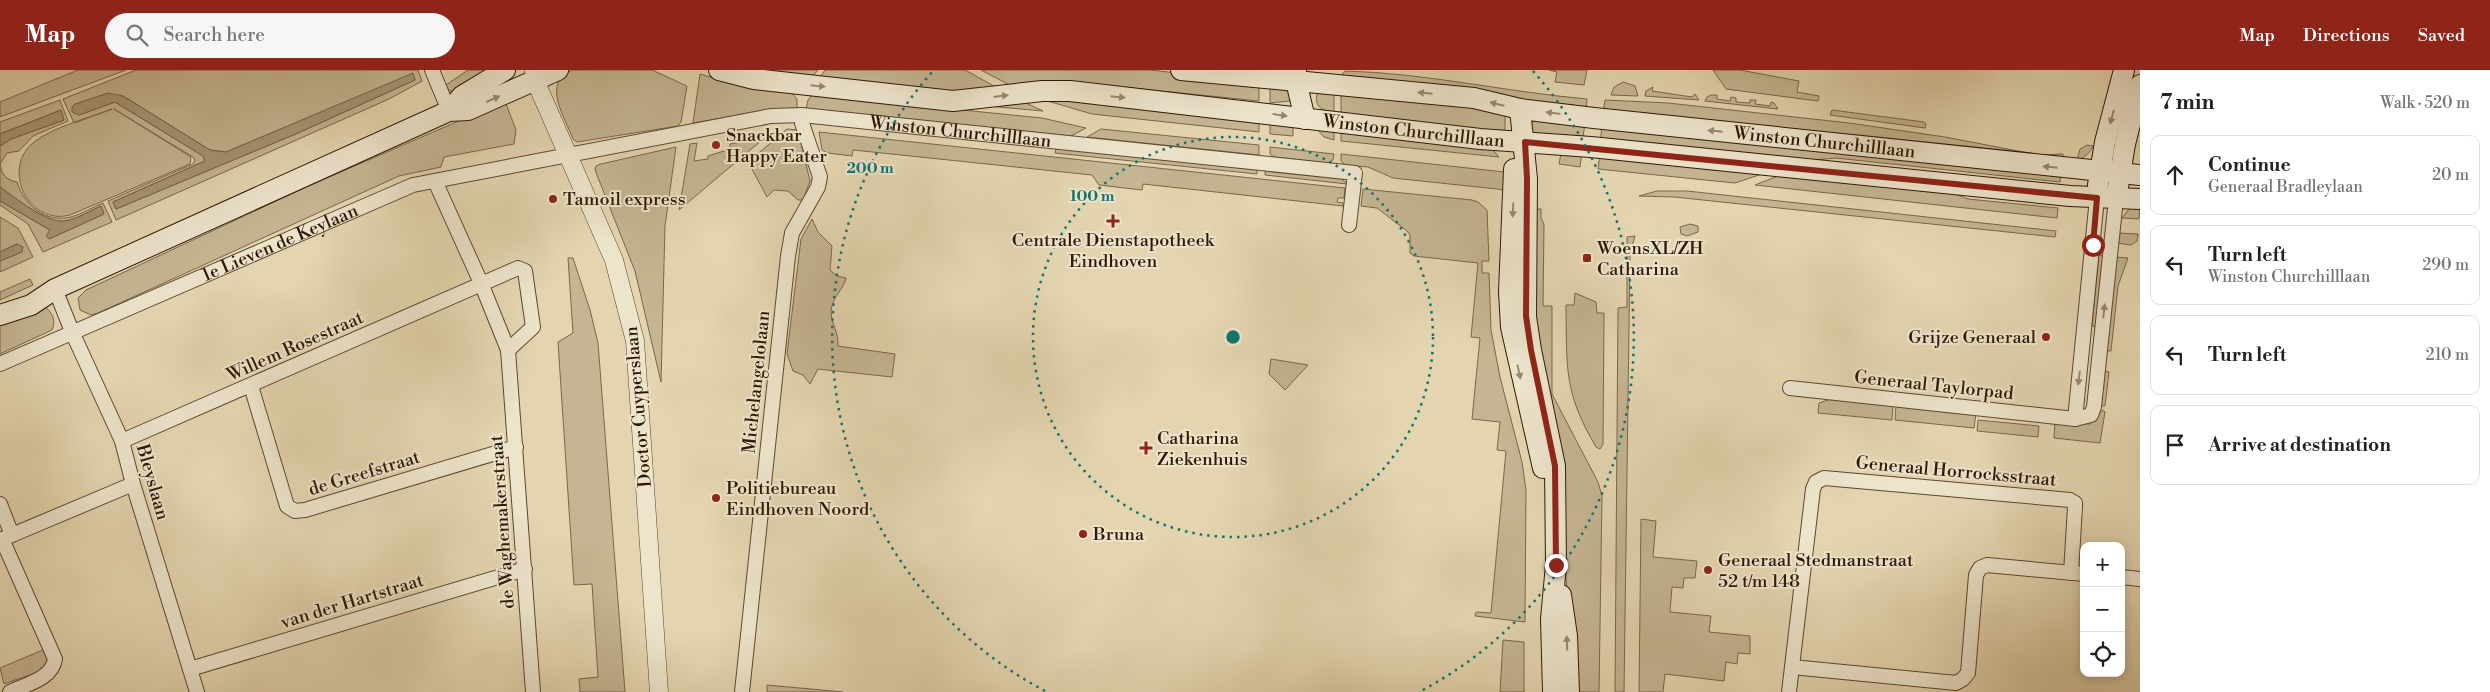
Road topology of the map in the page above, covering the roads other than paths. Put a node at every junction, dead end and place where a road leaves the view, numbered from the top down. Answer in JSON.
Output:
{"nodes":[{"id":1,"x":432,"y":70,"type":"edge"},
{"id":2,"x":505,"y":70,"type":"edge"},
{"id":3,"x":513,"y":70,"type":"edge"},
{"id":4,"x":558,"y":70,"type":"edge"},
{"id":5,"x":719,"y":70,"type":"edge"},
{"id":6,"x":1181,"y":70,"type":"edge"},
{"id":7,"x":2124,"y":70,"type":"edge"},
{"id":8,"x":534,"y":75,"type":"edge"},
{"id":9,"x":1304,"y":76,"type":"edge"},
{"id":10,"x":2140,"y":85,"type":"edge"},
{"id":11,"x":1520,"y":110,"type":"junction"},
{"id":12,"x":449,"y":111,"type":"junction"},
{"id":13,"x":802,"y":115,"type":"junction"},
{"id":14,"x":1305,"y":119,"type":"junction"},
{"id":15,"x":1520,"y":142,"type":"junction"},
{"id":16,"x":569,"y":155,"type":"junction"},
{"id":17,"x":2099,"y":172,"type":"junction"},
{"id":18,"x":2130,"y":174,"type":"edge"},
{"id":19,"x":435,"y":181,"type":"junction"},
{"id":20,"x":2106,"y":198,"type":"junction"},
{"id":21,"x":2140,"y":199,"type":"edge"},
{"id":22,"x":1349,"y":225,"type":"dead end"},
{"id":23,"x":481,"y":283,"type":"junction"},
{"id":24,"x":55,"y":289,"type":"junction"},
{"id":25,"x":0,"y":310,"type":"edge"},
{"id":26,"x":0,"y":315,"type":"edge"},
{"id":27,"x":73,"y":334,"type":"junction"},
{"id":28,"x":508,"y":350,"type":"junction"},
{"id":29,"x":0,"y":364,"type":"edge"},
{"id":30,"x":251,"y":386,"type":"junction"},
{"id":31,"x":1790,"y":388,"type":"dead end"},
{"id":32,"x":2075,"y":419,"type":"junction"},
{"id":33,"x":122,"y":441,"type":"junction"},
{"id":34,"x":516,"y":447,"type":"junction"},
{"id":35,"x":133,"y":484,"type":"junction"},
{"id":36,"x":0,"y":504,"type":"edge"},
{"id":37,"x":5,"y":538,"type":"edge"},
{"id":38,"x":1556,"y":565,"type":"junction"},
{"id":39,"x":525,"y":569,"type":"junction"},
{"id":40,"x":2077,"y":574,"type":"edge"},
{"id":41,"x":2125,"y":578,"type":"edge"},
{"id":42,"x":2140,"y":579,"type":"edge"},
{"id":43,"x":1792,"y":667,"type":"junction"},
{"id":44,"x":190,"y":669,"type":"junction"},
{"id":45,"x":10,"y":692,"type":"edge"},
{"id":46,"x":197,"y":692,"type":"edge"},
{"id":47,"x":533,"y":692,"type":"edge"},
{"id":48,"x":659,"y":692,"type":"edge"},
{"id":49,"x":742,"y":692,"type":"edge"},
{"id":50,"x":1552,"y":692,"type":"edge"},
{"id":51,"x":1569,"y":692,"type":"edge"},
{"id":52,"x":1789,"y":692,"type":"edge"}],
"edges":[{"from":1,"to":12,"type":"street"},
{"from":2,"to":12,"type":"main road"},
{"from":3,"to":8,"type":"street"},
{"from":4,"to":8,"type":"main road"},
{"from":5,"to":14,"type":"main road","name":"Winston Churchilllaan","one_way":true},
{"from":6,"to":9,"type":"main road","name":"Winston Churchilllaan"},
{"from":7,"to":17,"type":"main road","one_way":true},
{"from":12,"to":8,"type":"main road","one_way":true},
{"from":8,"to":16,"type":"street","name":"Doctor Cuyperslaan"},
{"from":11,"to":9,"type":"main road","name":"Winston Churchilllaan","one_way":true},
{"from":9,"to":14,"type":"main road"},
{"from":10,"to":18,"type":"main road"},
{"from":11,"to":15,"type":"main road"},
{"from":17,"to":11,"type":"main road","name":"Winston Churchilllaan","one_way":true},
{"from":12,"to":24,"type":"main road"},
{"from":13,"to":16,"type":"street","name":"Winston Churchilllaan"},
{"from":13,"to":22,"type":"street","name":"Winston Churchilllaan"},
{"from":13,"to":49,"type":"street","name":"Michelangelolaan"},
{"from":14,"to":15,"type":"main road","name":"Winston Churchilllaan"},
{"from":15,"to":20,"type":"main road","name":"Winston Churchilllaan"},
{"from":15,"to":38,"type":"main road"},
{"from":16,"to":19,"type":"street","name":"1e Lieven de Keylaan"},
{"from":16,"to":48,"type":"street","name":"Doctor Cuyperslaan"},
{"from":17,"to":18,"type":"main road","name":"Winston Churchilllaan"},
{"from":17,"to":20,"type":"main road"},
{"from":18,"to":20,"type":"main road"},
{"from":19,"to":23,"type":"street","name":"de Waghemakerstraat"},
{"from":19,"to":27,"type":"street","name":"1e Lieven de Keylaan"},
{"from":20,"to":21,"type":"main road","name":"Winston Churchilllaan"},
{"from":20,"to":32,"type":"street","one_way":true},
{"from":32,"to":20,"type":"street","one_way":true},
{"from":23,"to":28,"type":"street","name":"de Waghemakerstraat"},
{"from":23,"to":28,"type":"street"},
{"from":23,"to":30,"type":"street","name":"Willem Rosestraat"},
{"from":24,"to":25,"type":"main road"},
{"from":24,"to":26,"type":"main road"},
{"from":24,"to":27,"type":"street","name":"Bleyslaan"},
{"from":27,"to":29,"type":"street","name":"1e Lieven de Keylaan"},
{"from":27,"to":33,"type":"street","name":"Bleyslaan"},
{"from":28,"to":34,"type":"street","name":"de Waghemakerstraat"},
{"from":30,"to":33,"type":"street","name":"Willem Rosestraat"},
{"from":30,"to":34,"type":"street","name":"de Greefstraat"},
{"from":31,"to":32,"type":"street","name":"Generaal Taylorpad"},
{"from":33,"to":35,"type":"street","name":"Bleyslaan"},
{"from":34,"to":39,"type":"street","name":"de Waghemakerstraat"},
{"from":35,"to":37,"type":"street"},
{"from":35,"to":44,"type":"street","name":"Bleyslaan"},
{"from":36,"to":37,"type":"street"},
{"from":37,"to":45,"type":"street"},
{"from":38,"to":50,"type":"main road"},
{"from":51,"to":38,"type":"main road","one_way":true},
{"from":39,"to":44,"type":"street","name":"van der Hartstraat"},
{"from":39,"to":47,"type":"street","name":"de Waghemakerstraat"},
{"from":40,"to":43,"type":"street"},
{"from":40,"to":43,"type":"street","name":"Generaal Horrocksstraat"},
{"from":41,"to":42,"type":"street"},
{"from":43,"to":52,"type":"street"},
{"from":44,"to":46,"type":"street","name":"Bleyslaan"}]}
